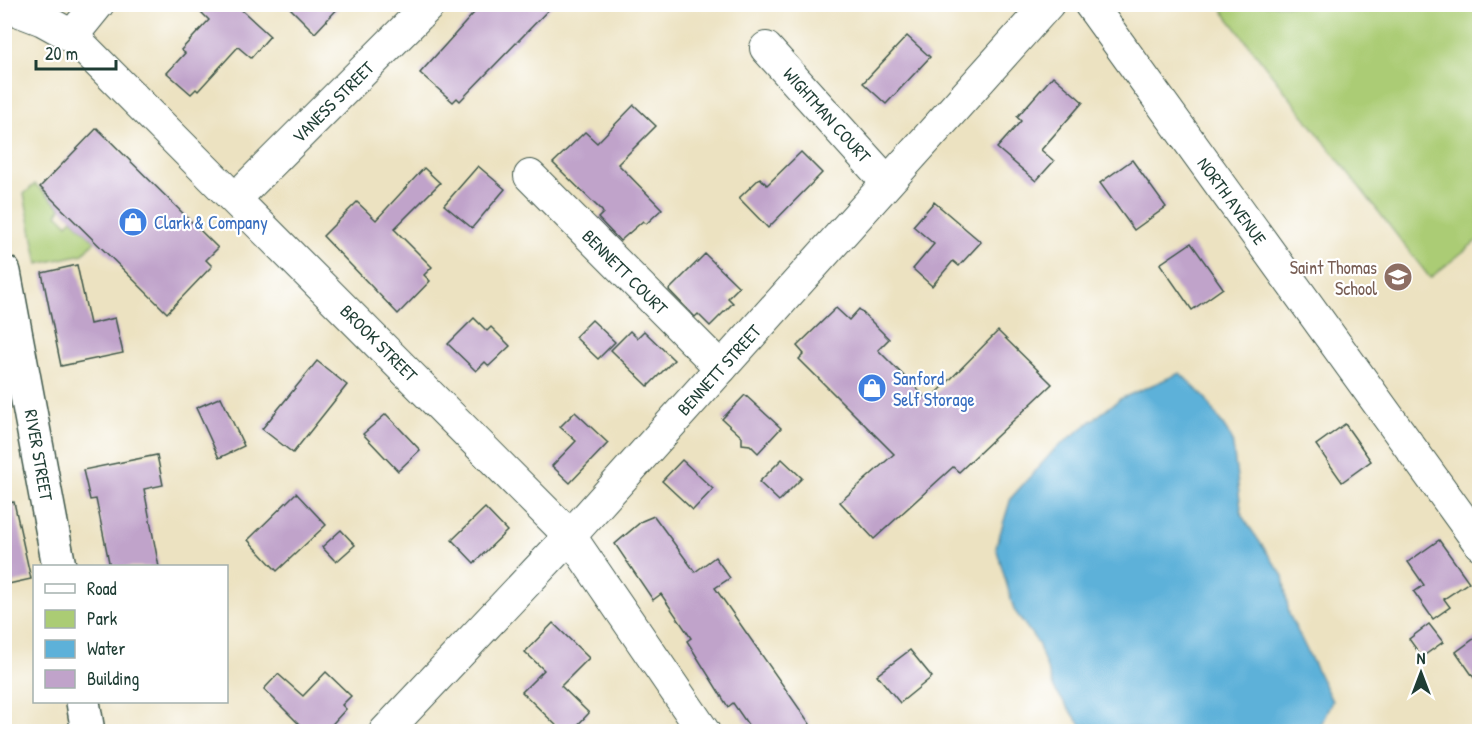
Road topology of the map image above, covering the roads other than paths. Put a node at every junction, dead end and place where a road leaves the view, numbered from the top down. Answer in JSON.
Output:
{"nodes":[{"id":1,"x":98,"y":4,"type":"edge"},
{"id":2,"x":430,"y":4,"type":"edge"},
{"id":3,"x":1048,"y":4,"type":"edge"},
{"id":4,"x":1090,"y":4,"type":"edge"},
{"id":5,"x":4,"y":5,"type":"edge"},
{"id":6,"x":72,"y":36,"type":"junction"},
{"id":7,"x":766,"y":48,"type":"dead end"},
{"id":8,"x":530,"y":176,"type":"dead end"},
{"id":9,"x":887,"y":182,"type":"junction"},
{"id":10,"x":236,"y":198,"type":"junction"},
{"id":11,"x":4,"y":272,"type":"edge"},
{"id":12,"x":721,"y":368,"type":"junction"},
{"id":13,"x":570,"y":536,"type":"junction"},
{"id":14,"x":1479,"y":544,"type":"edge"},
{"id":15,"x":59,"y":565,"type":"edge"},
{"id":16,"x":83,"y":703,"type":"edge"},
{"id":17,"x":88,"y":732,"type":"edge"},
{"id":18,"x":386,"y":732,"type":"edge"},
{"id":19,"x":704,"y":732,"type":"edge"}],
"edges":[{"from":1,"to":6,"type":"street"},
{"from":2,"to":10,"type":"street","name":"VANESS STREET"},
{"from":3,"to":9,"type":"street","name":"BENNETT STREET"},
{"from":4,"to":14,"type":"street","name":"NORTH AVENUE"},
{"from":5,"to":6,"type":"street","name":"BROOK STREET"},
{"from":6,"to":10,"type":"street","name":"BROOK STREET"},
{"from":7,"to":9,"type":"street","name":"WIGHTMAN COURT"},
{"from":8,"to":12,"type":"street","name":"BENNETT COURT"},
{"from":9,"to":12,"type":"street","name":"BENNETT STREET"},
{"from":10,"to":13,"type":"street","name":"BROOK STREET"},
{"from":11,"to":15,"type":"street","name":"RIVER STREET"},
{"from":12,"to":13,"type":"street","name":"BENNETT STREET"},
{"from":13,"to":18,"type":"street","name":"BENNETT STREET"},
{"from":13,"to":19,"type":"street","name":"BROOK STREET"},
{"from":16,"to":17,"type":"street"}]}
